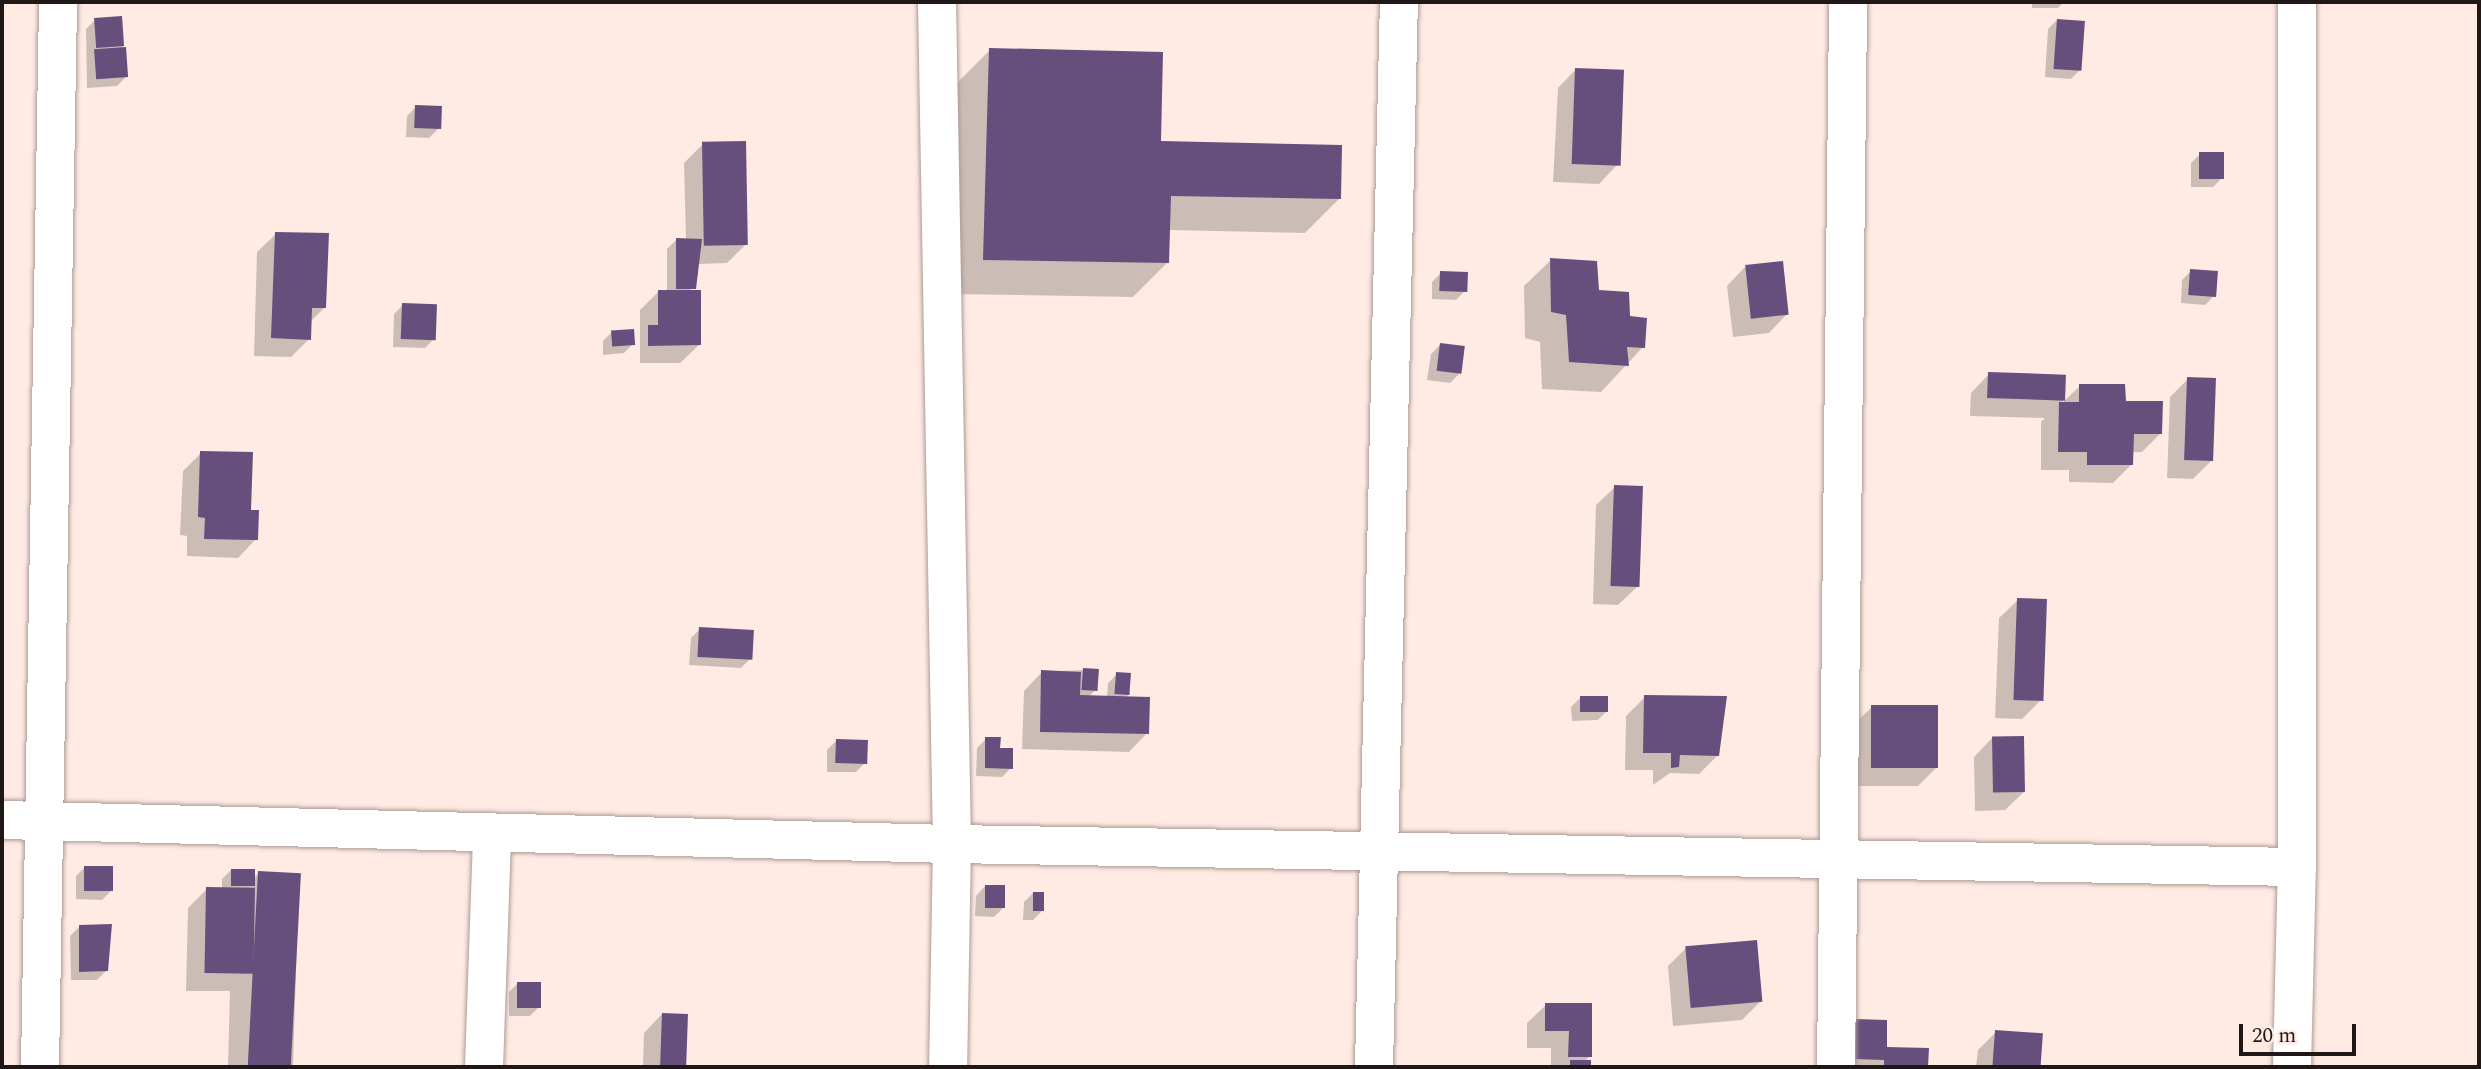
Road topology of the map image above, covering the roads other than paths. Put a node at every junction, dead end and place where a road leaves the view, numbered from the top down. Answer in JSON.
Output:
{"nodes":[{"id":1,"x":58,"y":2,"type":"edge"},
{"id":2,"x":937,"y":2,"type":"edge"},
{"id":3,"x":1399,"y":2,"type":"edge"},
{"id":4,"x":1848,"y":2,"type":"edge"},
{"id":5,"x":2297,"y":2,"type":"edge"},
{"id":6,"x":2,"y":820,"type":"edge"},
{"id":7,"x":41,"y":824,"type":"junction"},
{"id":8,"x":492,"y":833,"type":"junction"},
{"id":9,"x":952,"y":844,"type":"junction"},
{"id":10,"x":1378,"y":853,"type":"junction"},
{"id":11,"x":1840,"y":860,"type":"junction"},
{"id":12,"x":2297,"y":867,"type":"junction"},
{"id":13,"x":40,"y":1067,"type":"edge"},
{"id":14,"x":484,"y":1067,"type":"edge"},
{"id":15,"x":948,"y":1067,"type":"edge"},
{"id":16,"x":1374,"y":1067,"type":"edge"},
{"id":17,"x":1836,"y":1067,"type":"edge"},
{"id":18,"x":2292,"y":1067,"type":"edge"}],
"edges":[{"from":1,"to":7,"type":"street"},
{"from":2,"to":9,"type":"street"},
{"from":3,"to":10,"type":"street"},
{"from":4,"to":11,"type":"street"},
{"from":5,"to":12,"type":"street"},
{"from":6,"to":7,"type":"street"},
{"from":7,"to":8,"type":"street"},
{"from":7,"to":13,"type":"street"},
{"from":8,"to":9,"type":"street"},
{"from":8,"to":14,"type":"street"},
{"from":9,"to":10,"type":"street"},
{"from":9,"to":15,"type":"street"},
{"from":10,"to":11,"type":"street"},
{"from":10,"to":16,"type":"street"},
{"from":11,"to":12,"type":"street"},
{"from":11,"to":17,"type":"street"},
{"from":12,"to":18,"type":"street"}]}
